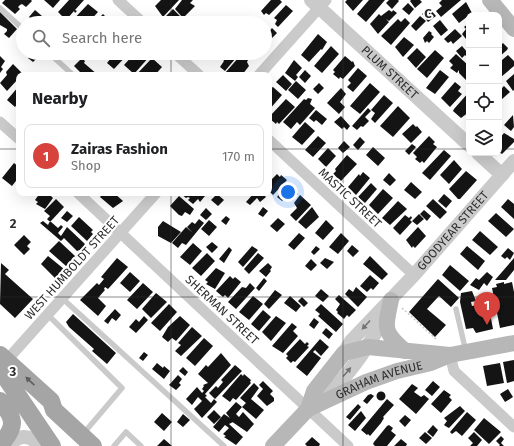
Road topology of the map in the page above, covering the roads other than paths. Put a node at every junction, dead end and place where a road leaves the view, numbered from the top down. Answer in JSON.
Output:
{"nodes":[{"id":1,"x":118,"y":0,"type":"edge"},
{"id":2,"x":490,"y":0,"type":"edge"},
{"id":3,"x":319,"y":3,"type":"edge"},
{"id":4,"x":0,"y":8,"type":"edge"},
{"id":5,"x":135,"y":16,"type":"edge"},
{"id":6,"x":16,"y":23,"type":"edge"},
{"id":7,"x":514,"y":29,"type":"edge"},
{"id":8,"x":272,"y":59,"type":"edge"},
{"id":9,"x":57,"y":60,"type":"edge"},
{"id":10,"x":183,"y":60,"type":"edge"},
{"id":11,"x":272,"y":60,"type":"edge"},
{"id":12,"x":70,"y":72,"type":"edge"},
{"id":13,"x":196,"y":72,"type":"edge"},
{"id":14,"x":262,"y":72,"type":"edge"},
{"id":15,"x":0,"y":122,"type":"edge"},
{"id":16,"x":16,"y":136,"type":"edge"},
{"id":17,"x":466,"y":142,"type":"edge"},
{"id":18,"x":272,"y":143,"type":"edge"},
{"id":19,"x":481,"y":156,"type":"edge"},
{"id":20,"x":514,"y":161,"type":"edge"},
{"id":21,"x":502,"y":175,"type":"junction"},
{"id":22,"x":81,"y":196,"type":"edge"},
{"id":23,"x":153,"y":196,"type":"edge"},
{"id":24,"x":121,"y":233,"type":"junction"},
{"id":25,"x":414,"y":275,"type":"junction"},
{"id":26,"x":63,"y":299,"type":"junction"},
{"id":27,"x":396,"y":304,"type":"junction"},
{"id":28,"x":456,"y":309,"type":"dead end"},
{"id":29,"x":48,"y":315,"type":"junction"},
{"id":30,"x":514,"y":343,"type":"edge"},
{"id":31,"x":368,"y":347,"type":"junction"},
{"id":32,"x":405,"y":351,"type":"junction"},
{"id":33,"x":466,"y":352,"type":"junction"},
{"id":34,"x":344,"y":353,"type":"junction"},
{"id":35,"x":450,"y":355,"type":"junction"},
{"id":36,"x":2,"y":361,"type":"edge"},
{"id":37,"x":7,"y":384,"type":"edge"},
{"id":38,"x":0,"y":401,"type":"edge"},
{"id":39,"x":308,"y":408,"type":"junction"},
{"id":40,"x":54,"y":410,"type":"junction"},
{"id":41,"x":514,"y":427,"type":"edge"},
{"id":42,"x":87,"y":441,"type":"edge"},
{"id":43,"x":0,"y":445,"type":"edge"},
{"id":44,"x":6,"y":446,"type":"edge"},
{"id":45,"x":40,"y":446,"type":"edge"},
{"id":46,"x":52,"y":446,"type":"edge"},
{"id":47,"x":114,"y":446,"type":"edge"},
{"id":48,"x":141,"y":446,"type":"edge"},
{"id":49,"x":224,"y":446,"type":"edge"},
{"id":50,"x":273,"y":446,"type":"edge"},
{"id":51,"x":348,"y":446,"type":"edge"}],
"edges":[{"from":1,"to":5,"type":"street"},
{"from":2,"to":7,"type":"main road"},
{"from":3,"to":8,"type":"street"},
{"from":3,"to":17,"type":"street","name":"PLUM STREET"},
{"from":4,"to":6,"type":"lane"},
{"from":9,"to":12,"type":"lane"},
{"from":10,"to":13,"type":"street"},
{"from":11,"to":14,"type":"street"},
{"from":15,"to":16,"type":"street"},
{"from":18,"to":25,"type":"street","name":"MASTIC STREET"},
{"from":19,"to":21,"type":"street"},
{"from":20,"to":21,"type":"street","name":"GOODYEAR STREET"},
{"from":21,"to":25,"type":"street","name":"GOODYEAR STREET"},
{"from":22,"to":24,"type":"street","name":"SHERMAN STREET"},
{"from":23,"to":24,"type":"street","name":"WEST HUMBOLDT STREET"},
{"from":24,"to":26,"type":"street","name":"WEST HUMBOLDT STREET"},
{"from":24,"to":39,"type":"street","name":"SHERMAN STREET"},
{"from":25,"to":27,"type":"street","name":"GOODYEAR STREET"},
{"from":26,"to":29,"type":"street","name":"WEST HUMBOLDT STREET"},
{"from":26,"to":49,"type":"lane"},
{"from":27,"to":31,"type":"street","name":"GOODYEAR STREET"},
{"from":27,"to":32,"type":"main road"},
{"from":27,"to":34,"type":"street","name":"GOODYEAR STREET","one_way":true},
{"from":28,"to":33,"type":"lane"},
{"from":29,"to":36,"type":"street","name":"WEST HUMBOLDT STREET"},
{"from":29,"to":42,"type":"lane"},
{"from":30,"to":33,"type":"main road","name":"GRAHAM AVENUE"},
{"from":31,"to":32,"type":"main road","name":"GRAHAM AVENUE"},
{"from":31,"to":34,"type":"main road","name":"GRAHAM AVENUE"},
{"from":39,"to":31,"type":"street","name":"GOODYEAR STREET","one_way":true},
{"from":32,"to":35,"type":"main road","name":"GRAHAM AVENUE"},
{"from":33,"to":35,"type":"main road","name":"GRAHAM AVENUE"},
{"from":34,"to":39,"type":"main road","name":"GOODYEAR STREET"},
{"from":35,"to":39,"type":"main road","name":"GRAHAM AVENUE"},
{"from":35,"to":41,"type":"street"},
{"from":36,"to":37,"type":"main road"},
{"from":40,"to":36,"type":"main road","one_way":true},
{"from":37,"to":40,"type":"main road"},
{"from":37,"to":46,"type":"main road"},
{"from":38,"to":43,"type":"main road"},
{"from":39,"to":50,"type":"main road","name":"GOODYEAR STREET"},
{"from":39,"to":51,"type":"street","name":"SHERMAN STREET"},
{"from":40,"to":42,"type":"main road"},
{"from":44,"to":45,"type":"street"},
{"from":47,"to":48,"type":"lane"}]}
